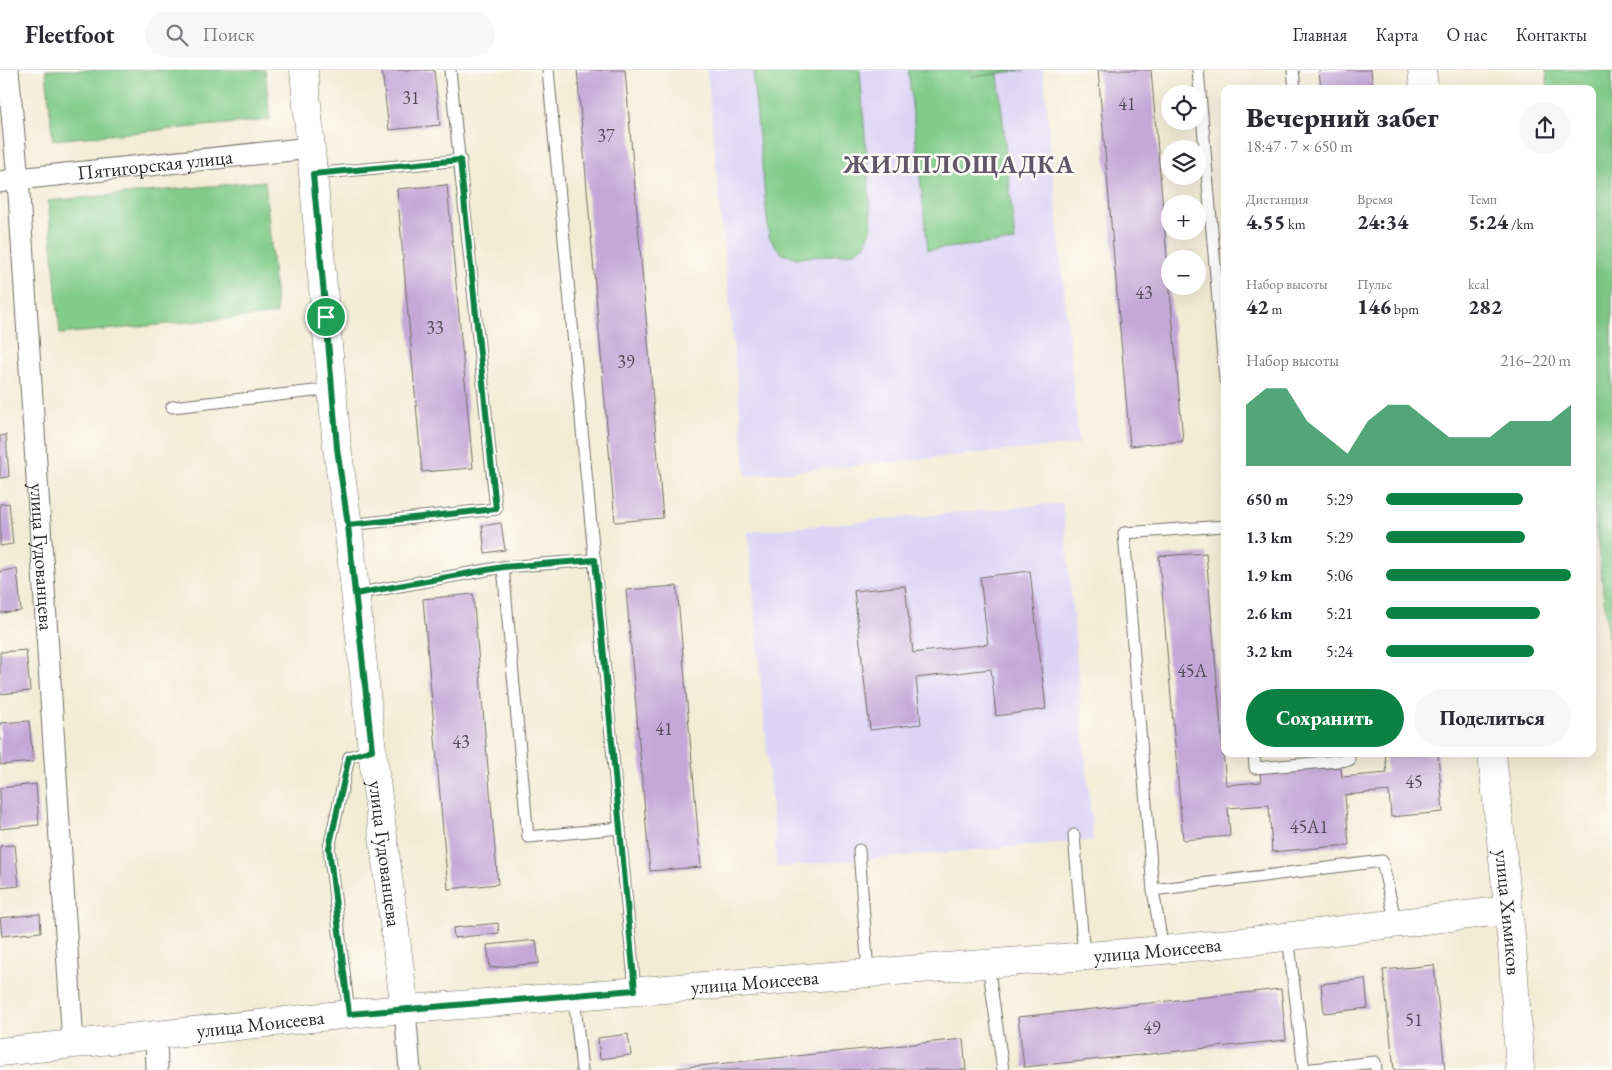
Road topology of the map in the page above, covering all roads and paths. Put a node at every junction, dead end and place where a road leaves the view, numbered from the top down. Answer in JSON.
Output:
{"nodes":[{"id":1,"x":8,"y":70,"type":"edge"},
{"id":2,"x":304,"y":70,"type":"edge"},
{"id":3,"x":450,"y":70,"type":"edge"},
{"id":4,"x":548,"y":70,"type":"edge"},
{"id":5,"x":1198,"y":70,"type":"edge"},
{"id":6,"x":1293,"y":70,"type":"edge"},
{"id":7,"x":1422,"y":70,"type":"edge"},
{"id":8,"x":1295,"y":85,"type":"edge"},
{"id":9,"x":1424,"y":85,"type":"edge"},
{"id":10,"x":460,"y":160,"type":"junction"},
{"id":11,"x":312,"y":161,"type":"junction"},
{"id":12,"x":9,"y":180,"type":"edge"},
{"id":13,"x":1221,"y":334,"type":"edge"},
{"id":14,"x":332,"y":389,"type":"junction"},
{"id":15,"x":172,"y":407,"type":"dead end"},
{"id":16,"x":348,"y":525,"type":"junction"},
{"id":17,"x":1221,"y":526,"type":"edge"},
{"id":18,"x":595,"y":560,"type":"junction"},
{"id":19,"x":503,"y":567,"type":"junction"},
{"id":20,"x":355,"y":594,"type":"junction"},
{"id":21,"x":372,"y":750,"type":"junction"},
{"id":22,"x":1254,"y":757,"type":"edge"},
{"id":23,"x":1349,"y":757,"type":"edge"},
{"id":24,"x":1492,"y":757,"type":"edge"},
{"id":25,"x":620,"y":828,"type":"junction"},
{"id":26,"x":1074,"y":835,"type":"dead end"},
{"id":27,"x":859,"y":850,"type":"dead end"},
{"id":28,"x":1153,"y":890,"type":"junction"},
{"id":29,"x":1508,"y":910,"type":"junction"},
{"id":30,"x":1396,"y":924,"type":"junction"},
{"id":31,"x":1288,"y":936,"type":"junction"},
{"id":32,"x":1163,"y":950,"type":"junction"},
{"id":33,"x":1084,"y":957,"type":"junction"},
{"id":34,"x":988,"y":964,"type":"junction"},
{"id":35,"x":868,"y":973,"type":"junction"},
{"id":36,"x":635,"y":990,"type":"junction"},
{"id":37,"x":574,"y":995,"type":"junction"},
{"id":38,"x":405,"y":1010,"type":"junction"},
{"id":39,"x":349,"y":1014,"type":"junction"},
{"id":40,"x":156,"y":1035,"type":"junction"},
{"id":41,"x":73,"y":1044,"type":"junction"},
{"id":42,"x":0,"y":1052,"type":"edge"},
{"id":43,"x":157,"y":1070,"type":"edge"},
{"id":44,"x":410,"y":1070,"type":"edge"},
{"id":45,"x":582,"y":1070,"type":"edge"},
{"id":46,"x":1004,"y":1070,"type":"edge"},
{"id":47,"x":1300,"y":1070,"type":"edge"},
{"id":48,"x":1304,"y":1070,"type":"edge"},
{"id":49,"x":1376,"y":1070,"type":"edge"},
{"id":50,"x":1520,"y":1070,"type":"edge"}],
"edges":[{"from":1,"to":12,"type":"street","name":"улица Гудованцева"},
{"from":2,"to":11,"type":"street","name":"улица Гудованцева"},
{"from":3,"to":10,"type":"lane"},
{"from":4,"to":18,"type":"lane"},
{"from":5,"to":13,"type":"lane"},
{"from":6,"to":8,"type":"lane"},
{"from":7,"to":9,"type":"street"},
{"from":10,"to":11,"type":"lane"},
{"from":10,"to":16,"type":"lane"},
{"from":11,"to":12,"type":"street","name":"Пятигорская улица"},
{"from":11,"to":14,"type":"street","name":"улица Гудованцева"},
{"from":12,"to":41,"type":"street","name":"улица Гудованцева"},
{"from":14,"to":15,"type":"lane"},
{"from":14,"to":16,"type":"street","name":"улица Гудованцева"},
{"from":16,"to":20,"type":"street","name":"улица Гудованцева"},
{"from":17,"to":28,"type":"lane"},
{"from":18,"to":19,"type":"lane"},
{"from":18,"to":25,"type":"lane"},
{"from":19,"to":20,"type":"lane"},
{"from":19,"to":25,"type":"lane"},
{"from":20,"to":21,"type":"street","name":"улица Гудованцева"},
{"from":21,"to":38,"type":"street","name":"улица Гудованцева"},
{"from":21,"to":39,"type":"lane"},
{"from":22,"to":23,"type":"lane"},
{"from":24,"to":29,"type":"street","name":"улица Химиков"},
{"from":25,"to":36,"type":"lane"},
{"from":26,"to":33,"type":"lane"},
{"from":27,"to":35,"type":"lane"},
{"from":28,"to":30,"type":"lane"},
{"from":28,"to":32,"type":"lane"},
{"from":29,"to":30,"type":"street","name":"улица Моисеева"},
{"from":29,"to":50,"type":"street","name":"улица Химиков"},
{"from":30,"to":31,"type":"street","name":"улица Моисеева"},
{"from":31,"to":32,"type":"street","name":"улица Моисеева"},
{"from":31,"to":48,"type":"lane"},
{"from":32,"to":33,"type":"street","name":"улица Моисеева"},
{"from":33,"to":34,"type":"street","name":"улица Моисеева"},
{"from":34,"to":35,"type":"street","name":"улица Моисеева"},
{"from":34,"to":46,"type":"lane"},
{"from":35,"to":36,"type":"street","name":"улица Моисеева"},
{"from":36,"to":37,"type":"street","name":"улица Моисеева"},
{"from":37,"to":38,"type":"street","name":"улица Моисеева"},
{"from":37,"to":45,"type":"lane"},
{"from":38,"to":39,"type":"street","name":"улица Моисеева"},
{"from":38,"to":44,"type":"street","name":"улица Гудованцева"},
{"from":39,"to":40,"type":"street","name":"улица Моисеева"},
{"from":40,"to":41,"type":"street","name":"улица Моисеева"},
{"from":40,"to":43,"type":"street"},
{"from":41,"to":42,"type":"street","name":"улица Моисеева"},
{"from":47,"to":48,"type":"lane"},
{"from":48,"to":49,"type":"lane"}]}
